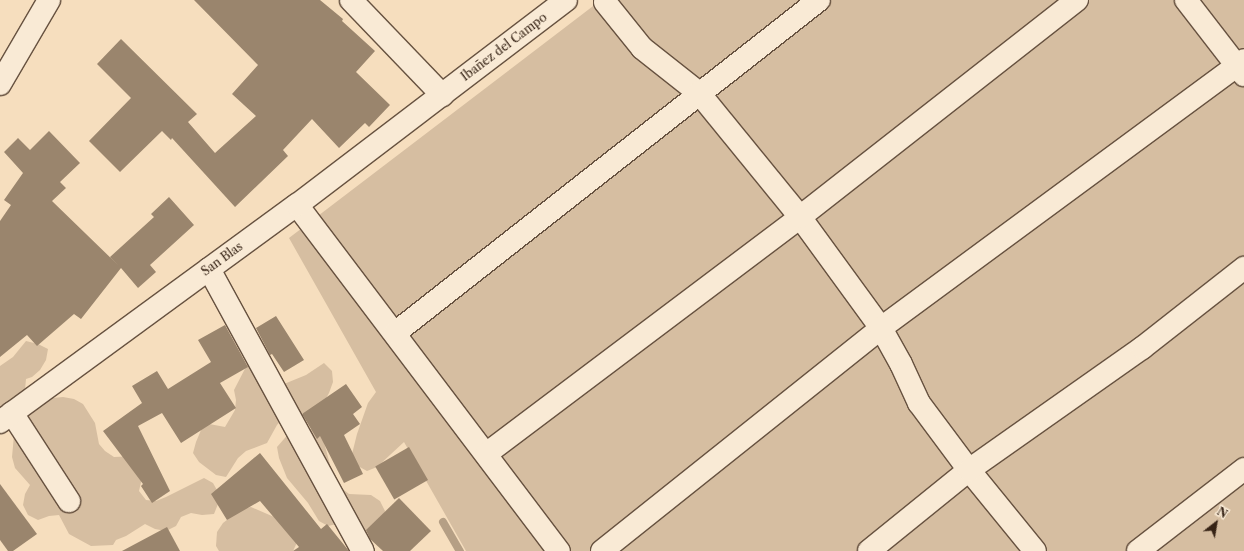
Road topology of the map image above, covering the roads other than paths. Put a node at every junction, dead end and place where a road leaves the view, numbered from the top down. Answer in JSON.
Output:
{"nodes":[{"id":1,"x":49,"y":0,"type":"edge"},
{"id":2,"x":350,"y":0,"type":"edge"},
{"id":3,"x":566,"y":0,"type":"edge"},
{"id":4,"x":820,"y":0,"type":"edge"},
{"id":5,"x":1077,"y":0,"type":"edge"},
{"id":6,"x":1186,"y":0,"type":"edge"},
{"id":7,"x":605,"y":2,"type":"dead end"},
{"id":8,"x":1242,"y":67,"type":"edge"},
{"id":9,"x":3,"y":73,"type":"edge"},
{"id":10,"x":700,"y":94,"type":"junction"},
{"id":11,"x":442,"y":95,"type":"junction"},
{"id":12,"x":297,"y":205,"type":"junction"},
{"id":13,"x":800,"y":217,"type":"junction"},
{"id":14,"x":1244,"y":268,"type":"edge"},
{"id":15,"x":209,"y":269,"type":"junction"},
{"id":16,"x":881,"y":328,"type":"junction"},
{"id":17,"x":395,"y":333,"type":"junction"},
{"id":18,"x":6,"y":418,"type":"edge"},
{"id":19,"x":486,"y":454,"type":"junction"},
{"id":20,"x":1244,"y":469,"type":"edge"},
{"id":21,"x":969,"y":470,"type":"junction"},
{"id":22,"x":69,"y":501,"type":"dead end"},
{"id":23,"x":363,"y":551,"type":"edge"},
{"id":24,"x":559,"y":551,"type":"edge"},
{"id":25,"x":602,"y":551,"type":"edge"},
{"id":26,"x":869,"y":551,"type":"edge"},
{"id":27,"x":1035,"y":551,"type":"edge"},
{"id":28,"x":1138,"y":551,"type":"edge"}],
"edges":[{"from":1,"to":9,"type":"street"},
{"from":2,"to":11,"type":"street"},
{"from":3,"to":11,"type":"street","name":"Ibañez del Campo"},
{"from":4,"to":10,"type":"street"},
{"from":5,"to":13,"type":"street"},
{"from":6,"to":8,"type":"street"},
{"from":7,"to":10,"type":"street"},
{"from":8,"to":16,"type":"street"},
{"from":10,"to":13,"type":"street"},
{"from":10,"to":17,"type":"street"},
{"from":11,"to":12,"type":"street","name":"San Blas"},
{"from":12,"to":15,"type":"street","name":"San Blas"},
{"from":12,"to":17,"type":"street"},
{"from":13,"to":16,"type":"street"},
{"from":13,"to":19,"type":"street"},
{"from":14,"to":21,"type":"street"},
{"from":15,"to":18,"type":"street","name":"San Blas"},
{"from":15,"to":23,"type":"street"},
{"from":16,"to":21,"type":"street"},
{"from":16,"to":25,"type":"street"},
{"from":17,"to":19,"type":"street"},
{"from":18,"to":22,"type":"street"},
{"from":19,"to":24,"type":"street"},
{"from":20,"to":28,"type":"street"},
{"from":21,"to":26,"type":"street"},
{"from":21,"to":27,"type":"street"}]}
